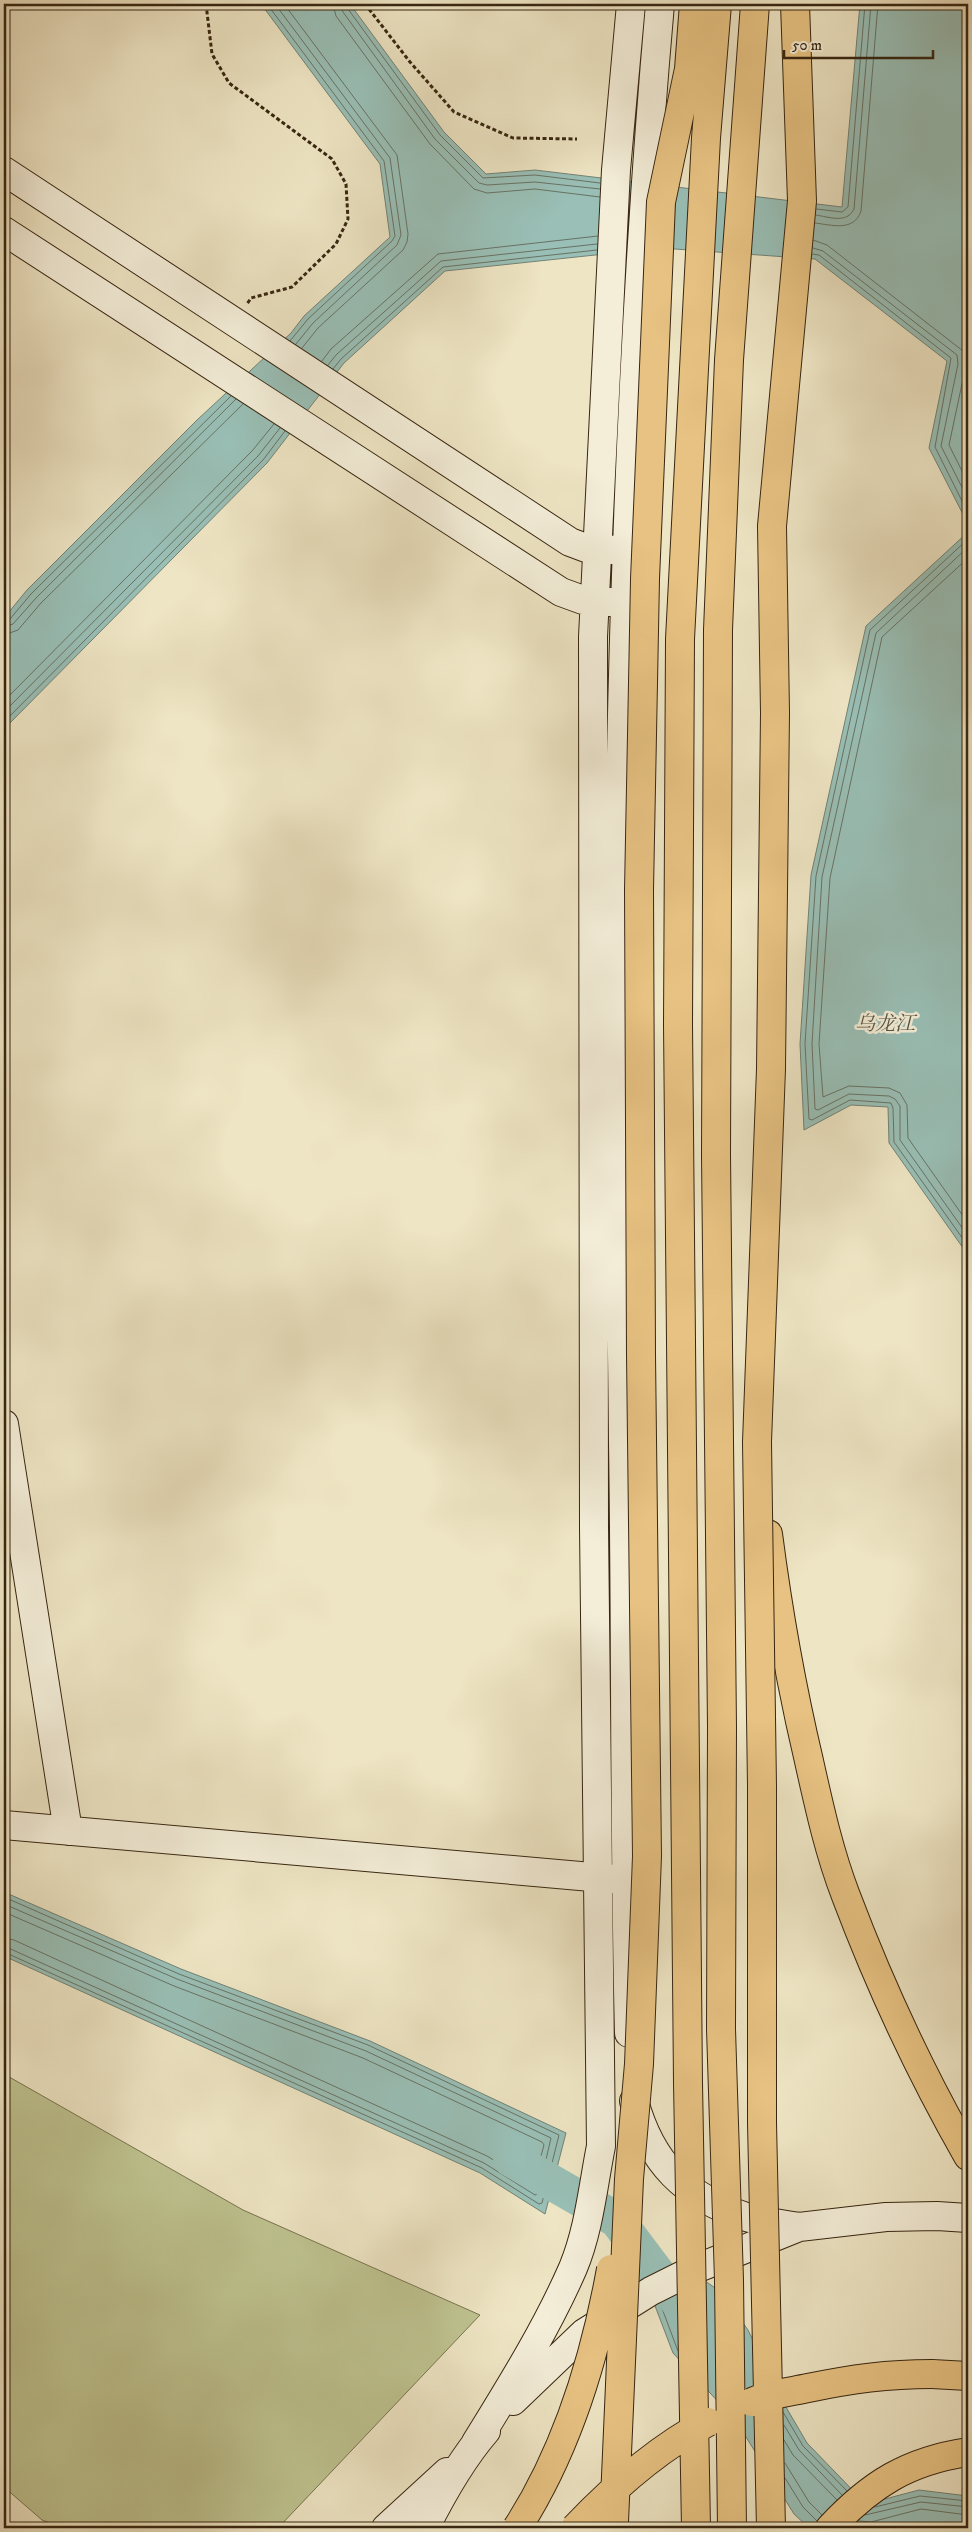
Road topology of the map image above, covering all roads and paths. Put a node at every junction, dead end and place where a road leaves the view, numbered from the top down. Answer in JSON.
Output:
{"nodes":[{"id":1,"x":206,"y":4,"type":"edge"},
{"id":2,"x":365,"y":4,"type":"edge"},
{"id":3,"x":631,"y":4,"type":"edge"},
{"id":4,"x":660,"y":4,"type":"edge"},
{"id":5,"x":694,"y":4,"type":"edge"},
{"id":6,"x":717,"y":4,"type":"edge"},
{"id":7,"x":756,"y":4,"type":"edge"},
{"id":8,"x":795,"y":4,"type":"edge"},
{"id":9,"x":577,"y":139,"type":"dead end"},
{"id":10,"x":4,"y":171,"type":"edge"},
{"id":11,"x":4,"y":231,"type":"edge"},
{"id":12,"x":234,"y":320,"type":"junction"},
{"id":13,"x":597,"y":549,"type":"junction"},
{"id":14,"x":626,"y":550,"type":"junction"},
{"id":15,"x":595,"y":601,"type":"junction"},
{"id":16,"x":624,"y":603,"type":"junction"},
{"id":17,"x":4,"y":1424,"type":"edge"},
{"id":18,"x":758,"y":1442,"type":"junction"},
{"id":19,"x":4,"y":1825,"type":"edge"},
{"id":20,"x":68,"y":1831,"type":"junction"},
{"id":21,"x":597,"y":1877,"type":"junction"},
{"id":22,"x":626,"y":1880,"type":"junction"},
{"id":23,"x":968,"y":2156,"type":"edge"},
{"id":24,"x":629,"y":2179,"type":"junction"},
{"id":25,"x":968,"y":2218,"type":"edge"},
{"id":26,"x":799,"y":2227,"type":"junction"},
{"id":27,"x":693,"y":2270,"type":"junction"},
{"id":28,"x":968,"y":2376,"type":"edge"},
{"id":29,"x":472,"y":2447,"type":"junction"},
{"id":30,"x":968,"y":2452,"type":"edge"},
{"id":31,"x":613,"y":2526,"type":"edge"},
{"id":32,"x":386,"y":2528,"type":"edge"},
{"id":33,"x":425,"y":2528,"type":"edge"},
{"id":34,"x":517,"y":2528,"type":"edge"},
{"id":35,"x":575,"y":2528,"type":"edge"},
{"id":36,"x":696,"y":2528,"type":"edge"},
{"id":37,"x":732,"y":2528,"type":"edge"},
{"id":38,"x":771,"y":2528,"type":"edge"},
{"id":39,"x":830,"y":2528,"type":"edge"}],
"edges":[{"from":1,"to":12,"type":"path"},
{"from":2,"to":9,"type":"path"},
{"from":3,"to":13,"type":"main road"},
{"from":4,"to":14,"type":"main road"},
{"from":5,"to":24,"type":"highway","bridge":true},
{"from":6,"to":27,"type":"highway","bridge":true},
{"from":7,"to":37,"type":"highway","bridge":true},
{"from":8,"to":18,"type":"highway","bridge":true},
{"from":10,"to":12,"type":"main road"},
{"from":11,"to":15,"type":"main road"},
{"from":12,"to":13,"type":"main road"},
{"from":13,"to":14,"type":"main road"},
{"from":13,"to":15,"type":"main road"},
{"from":14,"to":16,"type":"main road"},
{"from":15,"to":16,"type":"main road"},
{"from":15,"to":21,"type":"main road"},
{"from":16,"to":22,"type":"main road"},
{"from":17,"to":20,"type":"main road"},
{"from":18,"to":23,"type":"highway","bridge":true},
{"from":18,"to":38,"type":"highway","bridge":true},
{"from":19,"to":20,"type":"main road"},
{"from":20,"to":21,"type":"main road"},
{"from":21,"to":22,"type":"main road"},
{"from":21,"to":29,"type":"main road"},
{"from":22,"to":26,"type":"main road"},
{"from":24,"to":31,"type":"highway","bridge":true},
{"from":24,"to":34,"type":"highway","bridge":true},
{"from":25,"to":26,"type":"main road"},
{"from":26,"to":27,"type":"main road"},
{"from":27,"to":29,"type":"main road","bridge":true},
{"from":27,"to":36,"type":"highway","bridge":true},
{"from":28,"to":35,"type":"highway","bridge":true},
{"from":29,"to":32,"type":"main road"},
{"from":29,"to":33,"type":"main road"},
{"from":30,"to":39,"type":"highway"}]}
